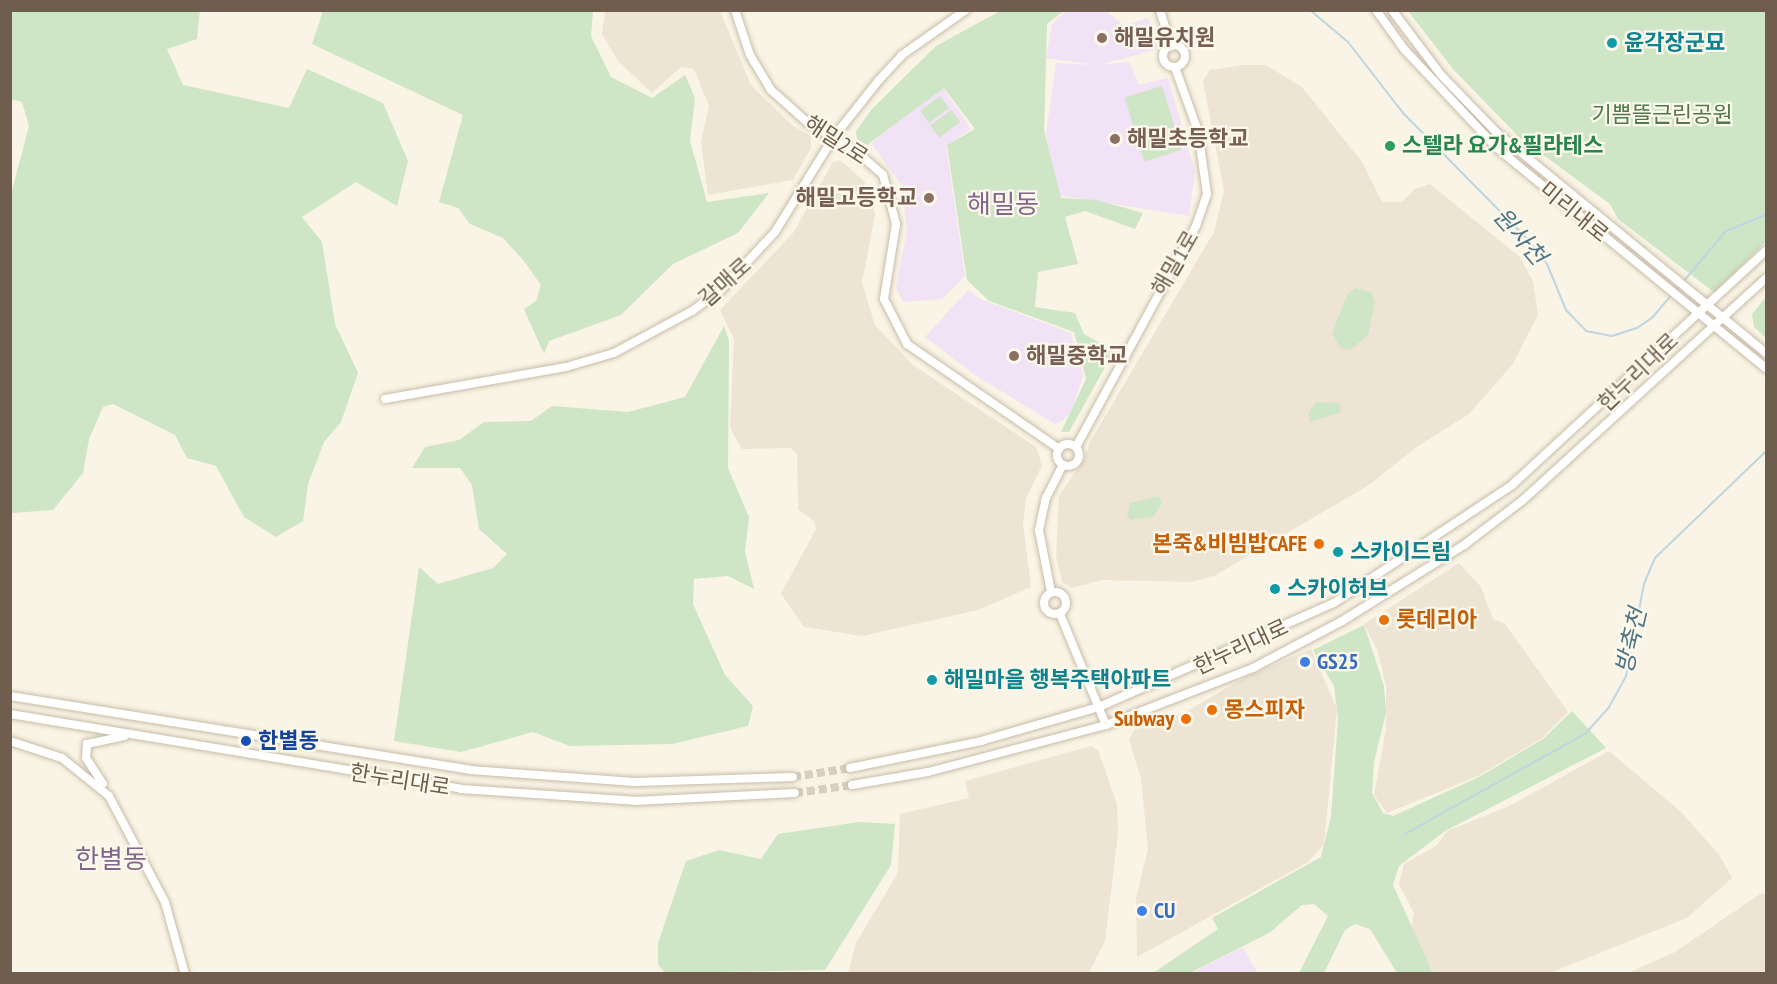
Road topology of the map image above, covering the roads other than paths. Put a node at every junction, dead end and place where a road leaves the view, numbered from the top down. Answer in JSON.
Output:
{"nodes":[{"id":1,"x":735,"y":10,"type":"edge"},
{"id":2,"x":966,"y":10,"type":"edge"},
{"id":3,"x":1160,"y":10,"type":"edge"},
{"id":4,"x":1376,"y":10,"type":"edge"},
{"id":5,"x":1392,"y":10,"type":"edge"},
{"id":6,"x":1171,"y":46,"type":"junction"},
{"id":7,"x":1175,"y":67,"type":"junction"},
{"id":8,"x":833,"y":138,"type":"junction"},
{"id":9,"x":1767,"y":251,"type":"edge"},
{"id":10,"x":1764,"y":281,"type":"edge"},
{"id":11,"x":1710,"y":303,"type":"junction"},
{"id":12,"x":1700,"y":312,"type":"junction"},
{"id":13,"x":1725,"y":316,"type":"junction"},
{"id":14,"x":1715,"y":325,"type":"junction"},
{"id":15,"x":1767,"y":353,"type":"edge"},
{"id":16,"x":1767,"y":368,"type":"edge"},
{"id":17,"x":385,"y":399,"type":"dead end"},
{"id":18,"x":1076,"y":447,"type":"junction"},
{"id":19,"x":1059,"y":449,"type":"junction"},
{"id":20,"x":1063,"y":465,"type":"junction"},
{"id":21,"x":1051,"y":592,"type":"junction"},
{"id":22,"x":1060,"y":614,"type":"junction"},
{"id":23,"x":10,"y":696,"type":"edge"},
{"id":24,"x":1099,"y":707,"type":"junction"},
{"id":25,"x":10,"y":714,"type":"edge"},
{"id":26,"x":1106,"y":725,"type":"junction"},
{"id":27,"x":130,"y":734,"type":"junction"},
{"id":28,"x":10,"y":741,"type":"edge"},
{"id":29,"x":850,"y":768,"type":"tunnel mouth"},
{"id":30,"x":794,"y":777,"type":"tunnel mouth"},
{"id":31,"x":852,"y":785,"type":"tunnel mouth"},
{"id":32,"x":795,"y":793,"type":"tunnel mouth"},
{"id":33,"x":109,"y":795,"type":"junction"},
{"id":34,"x":185,"y":974,"type":"edge"}],
"edges":[{"from":1,"to":8,"type":"street","name":"해밀2로"},
{"from":2,"to":8,"type":"street","name":"갈매로"},
{"from":3,"to":6,"type":"street"},
{"from":4,"to":12,"type":"street","name":"미리내로"},
{"from":5,"to":11,"type":"street","name":"미리내로"},
{"from":6,"to":7,"type":"street"},
{"from":6,"to":7,"type":"street"},
{"from":7,"to":18,"type":"street","name":"해밀1로"},
{"from":8,"to":17,"type":"street","name":"갈매로"},
{"from":8,"to":19,"type":"street","name":"해밀2로"},
{"from":9,"to":11,"type":"street","name":"한누리대로"},
{"from":10,"to":13,"type":"street","name":"한누리대로"},
{"from":11,"to":12,"type":"street","name":"한누리대로"},
{"from":11,"to":13,"type":"street","name":"미리내로"},
{"from":12,"to":14,"type":"street","name":"미리내로"},
{"from":12,"to":24,"type":"street","name":"한누리대로"},
{"from":13,"to":14,"type":"street","name":"한누리대로"},
{"from":13,"to":15,"type":"street","name":"미리내로"},
{"from":14,"to":16,"type":"street","name":"미리내로"},
{"from":14,"to":26,"type":"street","name":"한누리대로"},
{"from":18,"to":19,"type":"street"},
{"from":18,"to":20,"type":"street"},
{"from":19,"to":20,"type":"street"},
{"from":20,"to":21,"type":"street"},
{"from":21,"to":22,"type":"street"},
{"from":21,"to":22,"type":"street"},
{"from":22,"to":24,"type":"street"},
{"from":23,"to":30,"type":"street","name":"한누리대로"},
{"from":24,"to":26,"type":"street"},
{"from":24,"to":29,"type":"street","name":"한누리대로"},
{"from":25,"to":27,"type":"street","name":"한누리대로"},
{"from":26,"to":31,"type":"street","name":"한누리대로"},
{"from":27,"to":32,"type":"street","name":"한누리대로"},
{"from":27,"to":33,"type":"street"},
{"from":28,"to":33,"type":"street"},
{"from":33,"to":34,"type":"street"}]}
